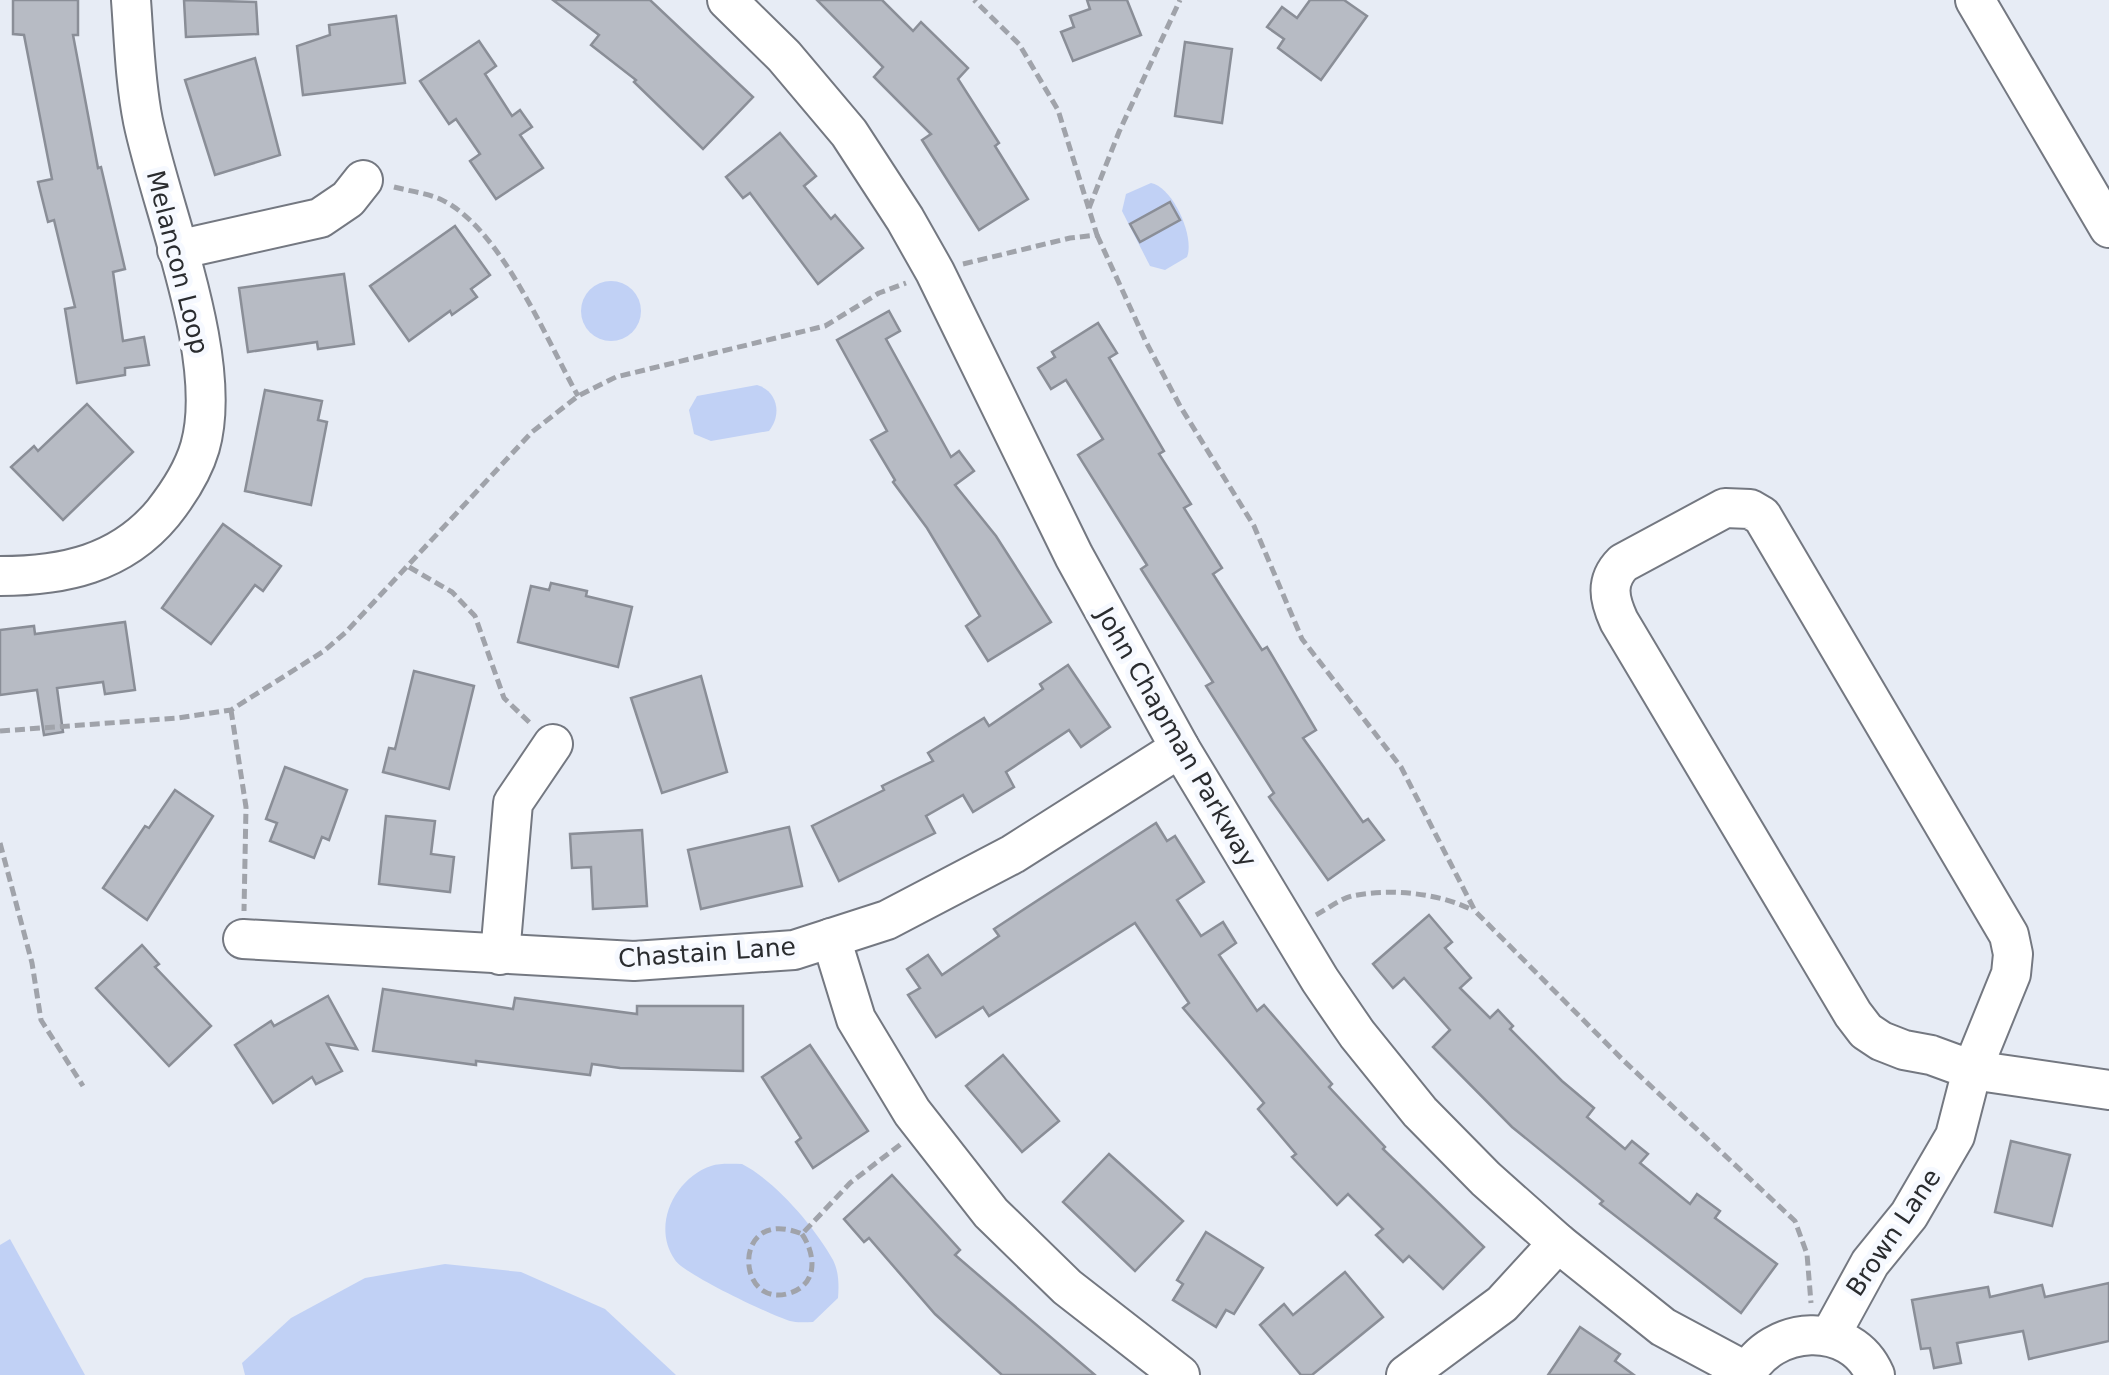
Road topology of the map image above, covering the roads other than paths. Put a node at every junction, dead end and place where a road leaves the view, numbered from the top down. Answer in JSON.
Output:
{"nodes":[{"id":1,"x":132,"y":0,"type":"edge"},
{"id":2,"x":727,"y":0,"type":"edge"},
{"id":3,"x":1975,"y":0,"type":"edge"},
{"id":4,"x":363,"y":180,"type":"road end"},
{"id":5,"x":2109,"y":228,"type":"edge"},
{"id":6,"x":177,"y":250,"type":"junction"},
{"id":7,"x":0,"y":576,"type":"edge"},
{"id":8,"x":553,"y":744,"type":"road end"},
{"id":9,"x":1180,"y":748,"type":"junction"},
{"id":10,"x":831,"y":938,"type":"junction"},
{"id":11,"x":243,"y":939,"type":"road end"},
{"id":12,"x":500,"y":954,"type":"junction"},
{"id":13,"x":1972,"y":1070,"type":"junction"},
{"id":14,"x":2109,"y":1090,"type":"edge"},
{"id":15,"x":1558,"y":1243,"type":"junction"},
{"id":16,"x":1820,"y":1334,"type":"junction"},
{"id":17,"x":1746,"y":1374,"type":"edge"},
{"id":18,"x":1180,"y":1375,"type":"edge"},
{"id":19,"x":1406,"y":1375,"type":"edge"},
{"id":20,"x":1875,"y":1375,"type":"edge"}],
"edges":[{"from":1,"to":6,"type":"street","name":"Melancon Loop"},
{"from":2,"to":9,"type":"street","name":"John Chapman Parkway"},
{"from":3,"to":5,"type":"street"},
{"from":4,"to":6,"type":"street"},
{"from":6,"to":7,"type":"street","name":"Melancon Loop"},
{"from":8,"to":12,"type":"street"},
{"from":9,"to":10,"type":"street","name":"Chastain Lane"},
{"from":9,"to":15,"type":"street","name":"John Chapman Parkway"},
{"from":10,"to":12,"type":"street","name":"Chastain Lane"},
{"from":10,"to":18,"type":"street"},
{"from":11,"to":12,"type":"street","name":"Chastain Lane"},
{"from":13,"to":13,"type":"street"},
{"from":13,"to":14,"type":"street"},
{"from":13,"to":16,"type":"street","name":"Brown Lane"},
{"from":15,"to":17,"type":"street","name":"John Chapman Parkway"},
{"from":15,"to":19,"type":"street"},
{"from":16,"to":17,"type":"street"},
{"from":16,"to":20,"type":"street"}]}
